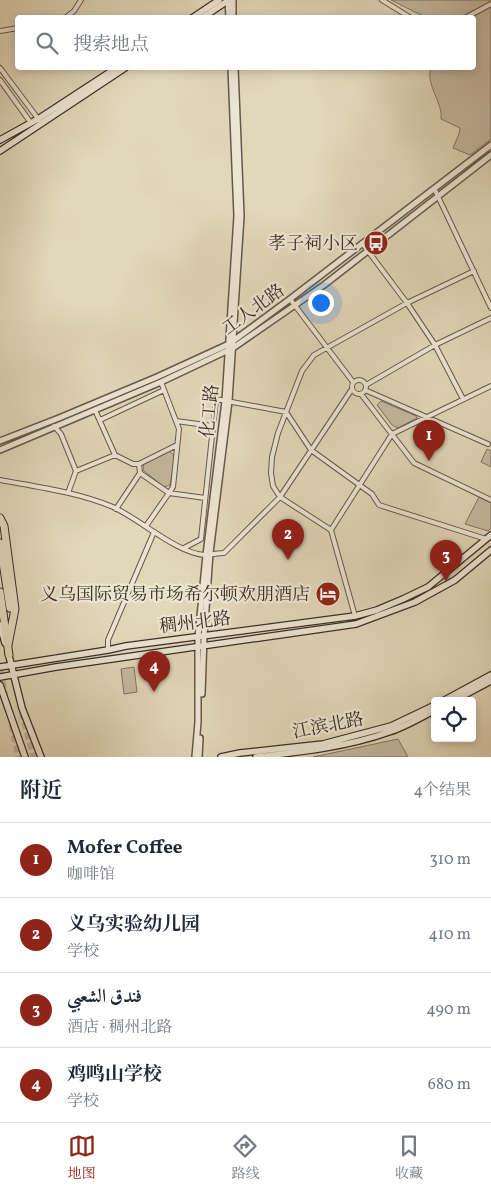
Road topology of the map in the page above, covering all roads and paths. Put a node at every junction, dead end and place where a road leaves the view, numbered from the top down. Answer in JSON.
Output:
{"nodes":[{"id":1,"x":81,"y":0,"type":"edge"},
{"id":2,"x":219,"y":0,"type":"edge"},
{"id":3,"x":228,"y":0,"type":"edge"},
{"id":4,"x":233,"y":0,"type":"edge"},
{"id":5,"x":382,"y":0,"type":"edge"},
{"id":6,"x":491,"y":4,"type":"edge"},
{"id":7,"x":70,"y":15,"type":"edge"},
{"id":8,"x":196,"y":15,"type":"edge"},
{"id":9,"x":206,"y":15,"type":"edge"},
{"id":10,"x":229,"y":15,"type":"edge"},
{"id":11,"x":234,"y":15,"type":"edge"},
{"id":12,"x":406,"y":15,"type":"edge"},
{"id":13,"x":471,"y":15,"type":"edge"},
{"id":14,"x":15,"y":28,"type":"edge"},
{"id":15,"x":0,"y":31,"type":"edge"},
{"id":16,"x":0,"y":68,"type":"edge"},
{"id":17,"x":113,"y":70,"type":"edge"},
{"id":18,"x":122,"y":70,"type":"edge"},
{"id":19,"x":231,"y":70,"type":"edge"},
{"id":20,"x":235,"y":70,"type":"edge"},
{"id":21,"x":0,"y":80,"type":"edge"},
{"id":22,"x":40,"y":121,"type":"junction"},
{"id":23,"x":30,"y":122,"type":"junction"},
{"id":24,"x":34,"y":128,"type":"junction"},
{"id":25,"x":0,"y":140,"type":"edge"},
{"id":26,"x":491,"y":146,"type":"edge"},
{"id":27,"x":0,"y":151,"type":"edge"},
{"id":28,"x":491,"y":155,"type":"edge"},
{"id":29,"x":434,"y":188,"type":"junction"},
{"id":30,"x":437,"y":197,"type":"junction"},
{"id":31,"x":362,"y":243,"type":"junction"},
{"id":32,"x":367,"y":250,"type":"junction"},
{"id":33,"x":474,"y":271,"type":"junction"},
{"id":34,"x":290,"y":300,"type":"junction"},
{"id":35,"x":407,"y":303,"type":"junction"},
{"id":36,"x":294,"y":306,"type":"junction"},
{"id":37,"x":491,"y":308,"type":"edge"},
{"id":38,"x":491,"y":318,"type":"edge"},
{"id":39,"x":234,"y":340,"type":"junction"},
{"id":40,"x":435,"y":345,"type":"junction"},
{"id":41,"x":230,"y":347,"type":"junction"},
{"id":42,"x":326,"y":348,"type":"junction"},
{"id":43,"x":161,"y":382,"type":"junction"},
{"id":44,"x":353,"y":382,"type":"junction"},
{"id":45,"x":491,"y":386,"type":"edge"},
{"id":46,"x":352,"y":389,"type":"junction"},
{"id":47,"x":164,"y":390,"type":"junction"},
{"id":48,"x":362,"y":391,"type":"junction"},
{"id":49,"x":127,"y":396,"type":"junction"},
{"id":50,"x":463,"y":398,"type":"junction"},
{"id":51,"x":227,"y":401,"type":"junction"},
{"id":52,"x":344,"y":402,"type":"junction"},
{"id":53,"x":132,"y":405,"type":"junction"},
{"id":54,"x":95,"y":410,"type":"junction"},
{"id":55,"x":286,"y":412,"type":"junction"},
{"id":56,"x":427,"y":417,"type":"junction"},
{"id":57,"x":100,"y":420,"type":"junction"},
{"id":58,"x":176,"y":421,"type":"junction"},
{"id":59,"x":54,"y":426,"type":"junction"},
{"id":60,"x":213,"y":426,"type":"junction"},
{"id":61,"x":392,"y":434,"type":"junction"},
{"id":62,"x":0,"y":441,"type":"edge"},
{"id":63,"x":488,"y":444,"type":"dead end"},
{"id":64,"x":177,"y":445,"type":"junction"},
{"id":65,"x":0,"y":450,"type":"edge"},
{"id":66,"x":311,"y":450,"type":"junction"},
{"id":67,"x":115,"y":455,"type":"junction"},
{"id":68,"x":139,"y":464,"type":"junction"},
{"id":69,"x":76,"y":470,"type":"junction"},
{"id":70,"x":140,"y":473,"type":"junction"},
{"id":71,"x":0,"y":480,"type":"edge"},
{"id":72,"x":360,"y":485,"type":"junction"},
{"id":73,"x":68,"y":492,"type":"junction"},
{"id":74,"x":169,"y":493,"type":"junction"},
{"id":75,"x":280,"y":497,"type":"junction"},
{"id":76,"x":205,"y":498,"type":"junction"},
{"id":77,"x":491,"y":500,"type":"edge"},
{"id":78,"x":116,"y":509,"type":"junction"},
{"id":79,"x":0,"y":518,"type":"edge"},
{"id":80,"x":146,"y":526,"type":"junction"},
{"id":81,"x":331,"y":530,"type":"junction"},
{"id":82,"x":154,"y":532,"type":"junction"},
{"id":83,"x":488,"y":537,"type":"edge"},
{"id":84,"x":0,"y":543,"type":"edge"},
{"id":85,"x":184,"y":548,"type":"junction"},
{"id":86,"x":491,"y":550,"type":"edge"},
{"id":87,"x":208,"y":554,"type":"junction"},
{"id":88,"x":0,"y":592,"type":"edge"},
{"id":89,"x":10,"y":608,"type":"dead end"},
{"id":90,"x":355,"y":616,"type":"junction"},
{"id":91,"x":0,"y":625,"type":"edge"},
{"id":92,"x":201,"y":637,"type":"junction"},
{"id":93,"x":8,"y":645,"type":"junction"},
{"id":94,"x":201,"y":647,"type":"junction"},
{"id":95,"x":108,"y":650,"type":"junction"},
{"id":96,"x":9,"y":655,"type":"junction"},
{"id":97,"x":12,"y":665,"type":"junction"},
{"id":98,"x":0,"y":667,"type":"edge"},
{"id":99,"x":13,"y":673,"type":"junction"},
{"id":100,"x":491,"y":675,"type":"edge"},
{"id":101,"x":0,"y":676,"type":"edge"},
{"id":102,"x":491,"y":680,"type":"edge"},
{"id":103,"x":0,"y":685,"type":"edge"},
{"id":104,"x":450,"y":697,"type":"edge"},
{"id":105,"x":460,"y":697,"type":"edge"},
{"id":106,"x":431,"y":707,"type":"edge"},
{"id":107,"x":431,"y":712,"type":"edge"},
{"id":108,"x":25,"y":757,"type":"edge"},
{"id":109,"x":41,"y":757,"type":"edge"},
{"id":110,"x":195,"y":757,"type":"edge"},
{"id":111,"x":199,"y":757,"type":"edge"},
{"id":112,"x":221,"y":757,"type":"edge"},
{"id":113,"x":256,"y":757,"type":"edge"}],
"edges":[{"from":1,"to":7,"type":"street"},
{"from":2,"to":8,"type":"main road"},
{"from":3,"to":9,"type":"main road"},
{"from":3,"to":10,"type":"street"},
{"from":4,"to":11,"type":"street"},
{"from":5,"to":12,"type":"street"},
{"from":6,"to":13,"type":"street"},
{"from":14,"to":15,"type":"street"},
{"from":16,"to":22,"type":"street"},
{"from":17,"to":22,"type":"main road"},
{"from":18,"to":22,"type":"main road"},
{"from":19,"to":41,"type":"street","name":"化工路"},
{"from":20,"to":39,"type":"street"},
{"from":21,"to":23,"type":"street"},
{"from":22,"to":23,"type":"main road"},
{"from":22,"to":24,"type":"main road"},
{"from":23,"to":24,"type":"street"},
{"from":23,"to":25,"type":"main road"},
{"from":24,"to":27,"type":"main road"},
{"from":26,"to":29,"type":"street","name":"工人北路"},
{"from":28,"to":30,"type":"street","name":"工人北路"},
{"from":29,"to":30,"type":"street"},
{"from":29,"to":31,"type":"street","name":"工人北路"},
{"from":30,"to":32,"type":"street","name":"工人北路"},
{"from":30,"to":33,"type":"street"},
{"from":31,"to":32,"type":"street"},
{"from":31,"to":34,"type":"street","name":"工人北路"},
{"from":32,"to":35,"type":"street"},
{"from":32,"to":36,"type":"street","name":"工人北路"},
{"from":33,"to":35,"type":"street"},
{"from":33,"to":37,"type":"street"},
{"from":34,"to":36,"type":"street"},
{"from":34,"to":39,"type":"street","name":"工人北路"},
{"from":35,"to":40,"type":"street"},
{"from":35,"to":42,"type":"street"},
{"from":36,"to":41,"type":"street","name":"工人北路"},
{"from":36,"to":42,"type":"street"},
{"from":38,"to":40,"type":"street"},
{"from":39,"to":41,"type":"street","name":"工人北路"},
{"from":40,"to":48,"type":"street"},
{"from":40,"to":50,"type":"street"},
{"from":41,"to":43,"type":"street","name":"工人北路"},
{"from":41,"to":51,"type":"street","name":"化工路"},
{"from":41,"to":62,"type":"street","name":"工人北路"},
{"from":42,"to":44,"type":"street"},
{"from":42,"to":55,"type":"street"},
{"from":43,"to":47,"type":"street"},
{"from":43,"to":49,"type":"street","name":"工人北路"},
{"from":44,"to":46,"type":"street"},
{"from":44,"to":48,"type":"street"},
{"from":45,"to":50,"type":"street"},
{"from":46,"to":48,"type":"street"},
{"from":46,"to":52,"type":"street"},
{"from":47,"to":53,"type":"street"},
{"from":47,"to":58,"type":"street"},
{"from":48,"to":52,"type":"street"},
{"from":48,"to":56,"type":"street"},
{"from":48,"to":61,"type":"street"},
{"from":49,"to":53,"type":"street"},
{"from":49,"to":54,"type":"street","name":"工人北路"},
{"from":50,"to":56,"type":"street"},
{"from":51,"to":55,"type":"street"},
{"from":51,"to":60,"type":"street"},
{"from":51,"to":87,"type":"street","name":"化工路"},
{"from":52,"to":66,"type":"street"},
{"from":53,"to":57,"type":"street"},
{"from":54,"to":57,"type":"street"},
{"from":54,"to":59,"type":"street","name":"工人北路"},
{"from":55,"to":66,"type":"street"},
{"from":55,"to":75,"type":"street"},
{"from":56,"to":61,"type":"street"},
{"from":56,"to":63,"type":"street"},
{"from":57,"to":67,"type":"street"},
{"from":58,"to":60,"type":"street"},
{"from":58,"to":64,"type":"street"},
{"from":59,"to":65,"type":"street","name":"工人北路"},
{"from":59,"to":69,"type":"street"},
{"from":60,"to":76,"type":"street"},
{"from":61,"to":72,"type":"street"},
{"from":61,"to":77,"type":"street"},
{"from":64,"to":68,"type":"street"},
{"from":64,"to":74,"type":"street"},
{"from":66,"to":72,"type":"street"},
{"from":66,"to":75,"type":"street"},
{"from":67,"to":68,"type":"street"},
{"from":67,"to":69,"type":"street"},
{"from":68,"to":70,"type":"street"},
{"from":69,"to":73,"type":"street"},
{"from":70,"to":74,"type":"street"},
{"from":70,"to":78,"type":"street"},
{"from":71,"to":73,"type":"street"},
{"from":72,"to":81,"type":"street"},
{"from":72,"to":83,"type":"street"},
{"from":73,"to":78,"type":"street"},
{"from":74,"to":76,"type":"street"},
{"from":74,"to":80,"type":"street"},
{"from":75,"to":81,"type":"street"},
{"from":75,"to":87,"type":"street"},
{"from":76,"to":85,"type":"street"},
{"from":78,"to":80,"type":"street"},
{"from":79,"to":93,"type":"highway"},
{"from":80,"to":82,"type":"street"},
{"from":81,"to":90,"type":"street"},
{"from":82,"to":85,"type":"street"},
{"from":82,"to":95,"type":"street"},
{"from":83,"to":90,"type":"main road","name":"稠州北路"},
{"from":84,"to":89,"type":"highway"},
{"from":85,"to":87,"type":"street"},
{"from":86,"to":94,"type":"main road","name":"稠州北路"},
{"from":87,"to":92,"type":"street","name":"化工路"},
{"from":88,"to":93,"type":"highway"},
{"from":90,"to":92,"type":"main road","name":"稠州北路"},
{"from":91,"to":96,"type":"main road"},
{"from":92,"to":94,"type":"street","name":"化工路"},
{"from":92,"to":95,"type":"main road","name":"稠州北路"},
{"from":93,"to":96,"type":"highway"},
{"from":94,"to":99,"type":"main road","name":"稠州北路"},
{"from":94,"to":110,"type":"street","name":"化工路"},
{"from":94,"to":111,"type":"street","name":"化工路"},
{"from":95,"to":97,"type":"main road","name":"稠州北路"},
{"from":96,"to":97,"type":"main road"},
{"from":97,"to":98,"type":"main road","name":"稠州北路"},
{"from":97,"to":99,"type":"main road"},
{"from":99,"to":101,"type":"main road","name":"稠州北路"},
{"from":99,"to":109,"type":"main road"},
{"from":100,"to":104,"type":"main road"},
{"from":102,"to":105,"type":"main road"},
{"from":103,"to":108,"type":"main road"},
{"from":106,"to":112,"type":"main road","name":"江滨北路"},
{"from":107,"to":113,"type":"main road","name":"江滨北路"}]}
